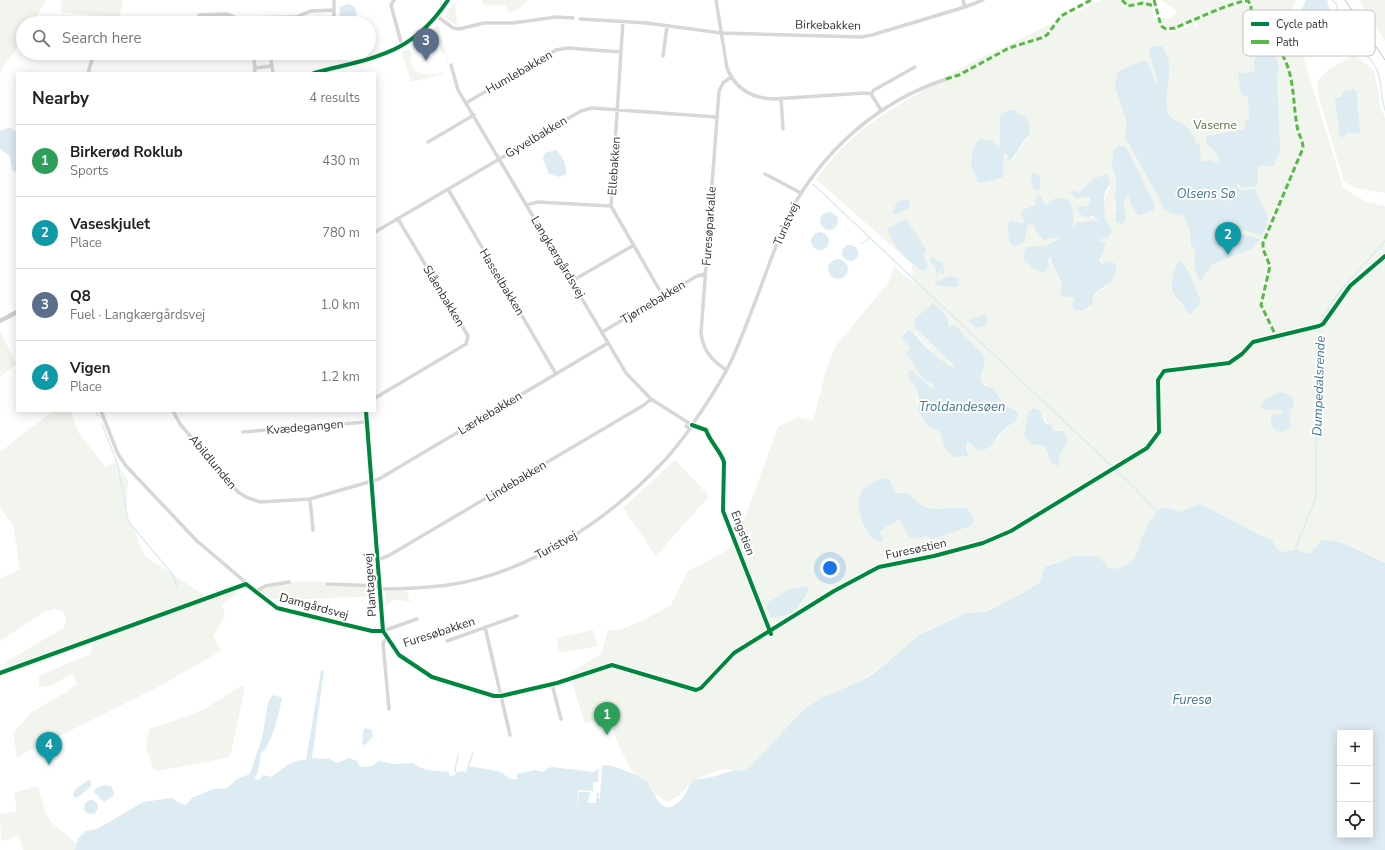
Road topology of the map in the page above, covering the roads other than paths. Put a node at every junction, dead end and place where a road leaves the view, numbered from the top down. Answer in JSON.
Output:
{"nodes":[{"id":1,"x":334,"y":0,"type":"edge"},
{"id":2,"x":394,"y":0,"type":"edge"},
{"id":3,"x":448,"y":0,"type":"edge"},
{"id":4,"x":716,"y":0,"type":"edge"},
{"id":5,"x":963,"y":0,"type":"edge"},
{"id":6,"x":983,"y":0,"type":"edge"},
{"id":7,"x":965,"y":7,"type":"junction"},
{"id":8,"x":334,"y":10,"type":"junction"},
{"id":9,"x":199,"y":15,"type":"dead end"},
{"id":10,"x":233,"y":16,"type":"edge"},
{"id":11,"x":298,"y":16,"type":"edge"},
{"id":12,"x":334,"y":16,"type":"edge"},
{"id":13,"x":437,"y":16,"type":"junction"},
{"id":14,"x":572,"y":18,"type":"dead end"},
{"id":15,"x":580,"y":19,"type":"dead end"},
{"id":16,"x":623,"y":22,"type":"junction"},
{"id":17,"x":667,"y":26,"type":"junction"},
{"id":18,"x":721,"y":33,"type":"junction"},
{"id":19,"x":402,"y":46,"type":"junction"},
{"id":20,"x":621,"y":52,"type":"junction"},
{"id":21,"x":663,"y":56,"type":"dead end"},
{"id":22,"x":376,"y":57,"type":"edge"},
{"id":23,"x":92,"y":60,"type":"edge"},
{"id":24,"x":254,"y":60,"type":"edge"},
{"id":25,"x":271,"y":60,"type":"edge"},
{"id":26,"x":367,"y":60,"type":"edge"},
{"id":27,"x":451,"y":65,"type":"dead end"},
{"id":28,"x":271,"y":66,"type":"junction"},
{"id":29,"x":915,"y":67,"type":"dead end"},
{"id":30,"x":255,"y":68,"type":"junction"},
{"id":31,"x":336,"y":70,"type":"edge"},
{"id":32,"x":88,"y":72,"type":"edge"},
{"id":33,"x":255,"y":72,"type":"edge"},
{"id":34,"x":273,"y":72,"type":"edge"},
{"id":35,"x":321,"y":72,"type":"edge"},
{"id":36,"x":731,"y":77,"type":"junction"},
{"id":37,"x":946,"y":79,"type":"dead end"},
{"id":38,"x":871,"y":94,"type":"junction"},
{"id":39,"x":781,"y":98,"type":"junction"},
{"id":40,"x":466,"y":103,"type":"junction"},
{"id":41,"x":618,"y":110,"type":"junction"},
{"id":42,"x":881,"y":110,"type":"junction"},
{"id":43,"x":474,"y":115,"type":"junction"},
{"id":44,"x":716,"y":117,"type":"junction"},
{"id":45,"x":783,"y":129,"type":"dead end"},
{"id":46,"x":428,"y":142,"type":"dead end"},
{"id":47,"x":499,"y":159,"type":"junction"},
{"id":48,"x":765,"y":174,"type":"dead end"},
{"id":49,"x":448,"y":190,"type":"junction"},
{"id":50,"x":801,"y":193,"type":"junction"},
{"id":51,"x":526,"y":205,"type":"junction"},
{"id":52,"x":611,"y":206,"type":"junction"},
{"id":53,"x":398,"y":219,"type":"junction"},
{"id":54,"x":376,"y":231,"type":"edge"},
{"id":55,"x":634,"y":245,"type":"junction"},
{"id":56,"x":705,"y":274,"type":"junction"},
{"id":57,"x":572,"y":281,"type":"junction"},
{"id":58,"x":663,"y":296,"type":"junction"},
{"id":59,"x":16,"y":313,"type":"edge"},
{"id":60,"x":0,"y":322,"type":"edge"},
{"id":61,"x":602,"y":332,"type":"junction"},
{"id":62,"x":608,"y":343,"type":"junction"},
{"id":63,"x":726,"y":370,"type":"junction"},
{"id":64,"x":556,"y":374,"type":"junction"},
{"id":65,"x":376,"y":397,"type":"edge"},
{"id":66,"x":651,"y":399,"type":"junction"},
{"id":67,"x":100,"y":412,"type":"edge"},
{"id":68,"x":174,"y":412,"type":"edge"},
{"id":69,"x":366,"y":412,"type":"edge"},
{"id":70,"x":367,"y":422,"type":"junction"},
{"id":71,"x":692,"y":425,"type":"joint"},
{"id":72,"x":686,"y":426,"type":"dead end"},
{"id":73,"x":243,"y":432,"type":"dead end"},
{"id":74,"x":372,"y":481,"type":"junction"},
{"id":75,"x":310,"y":498,"type":"junction"},
{"id":76,"x":312,"y":530,"type":"dead end"},
{"id":77,"x":379,"y":559,"type":"junction"},
{"id":78,"x":288,"y":582,"type":"dead end"},
{"id":79,"x":327,"y":584,"type":"dead end"},
{"id":80,"x":381,"y":587,"type":"junction"},
{"id":81,"x":255,"y":592,"type":"junction"},
{"id":82,"x":517,"y":616,"type":"dead end"},
{"id":83,"x":417,"y":619,"type":"dead end"},
{"id":84,"x":484,"y":627,"type":"junction"},
{"id":85,"x":383,"y":630,"type":"junction"},
{"id":86,"x":387,"y":637,"type":"junction"},
{"id":87,"x":447,"y":641,"type":"dead end"},
{"id":88,"x":557,"y":683,"type":"dead end"},
{"id":89,"x":552,"y":684,"type":"junction"},
{"id":90,"x":501,"y":696,"type":"junction"},
{"id":91,"x":388,"y":709,"type":"dead end"},
{"id":92,"x":560,"y":719,"type":"dead end"},
{"id":93,"x":510,"y":735,"type":"dead end"}],
"edges":[{"from":1,"to":8,"type":"street"},
{"from":2,"to":19,"type":"street"},
{"from":3,"to":13,"type":"street"},
{"from":4,"to":18,"type":"street"},
{"from":5,"to":7,"type":"street"},
{"from":6,"to":7,"type":"street","name":"Birkebakken"},
{"from":7,"to":18,"type":"street","name":"Birkebakken"},
{"from":8,"to":11,"type":"street"},
{"from":8,"to":12,"type":"street"},
{"from":9,"to":10,"type":"street"},
{"from":13,"to":14,"type":"street"},
{"from":13,"to":19,"type":"street"},
{"from":15,"to":16,"type":"street","name":"Birkebakken"},
{"from":16,"to":17,"type":"street","name":"Birkebakken"},
{"from":16,"to":20,"type":"street","name":"Ellebakken"},
{"from":17,"to":18,"type":"street","name":"Birkebakken"},
{"from":17,"to":21,"type":"street"},
{"from":18,"to":36,"type":"street"},
{"from":19,"to":22,"type":"street"},
{"from":20,"to":40,"type":"street","name":"Humlebakken"},
{"from":20,"to":41,"type":"street","name":"Ellebakken"},
{"from":23,"to":32,"type":"street"},
{"from":24,"to":30,"type":"street"},
{"from":25,"to":28,"type":"street"},
{"from":26,"to":31,"type":"street"},
{"from":27,"to":40,"type":"street","name":"Langkærgårdsvej"},
{"from":28,"to":30,"type":"street"},
{"from":28,"to":34,"type":"street"},
{"from":29,"to":38,"type":"street"},
{"from":30,"to":33,"type":"street"},
{"from":31,"to":35,"type":"street"},
{"from":36,"to":39,"type":"street"},
{"from":36,"to":44,"type":"street","name":"Furesøparkalle"},
{"from":37,"to":42,"type":"street","name":"Turistvej"},
{"from":38,"to":39,"type":"street"},
{"from":38,"to":42,"type":"street"},
{"from":39,"to":45,"type":"street"},
{"from":40,"to":43,"type":"street","name":"Langkærgårdsvej"},
{"from":41,"to":44,"type":"street","name":"Gyvelbakken"},
{"from":41,"to":47,"type":"street","name":"Gyvelbakken"},
{"from":41,"to":52,"type":"street","name":"Ellebakken"},
{"from":42,"to":50,"type":"street","name":"Turistvej"},
{"from":43,"to":46,"type":"street"},
{"from":43,"to":47,"type":"street","name":"Langkærgårdsvej"},
{"from":44,"to":56,"type":"street","name":"Furesøparkalle"},
{"from":47,"to":49,"type":"street","name":"Gyvelbakken"},
{"from":47,"to":51,"type":"street","name":"Langkærgårdsvej"},
{"from":48,"to":50,"type":"street"},
{"from":49,"to":53,"type":"street","name":"Gyvelbakken"},
{"from":49,"to":64,"type":"street","name":"Hasselbakken"},
{"from":50,"to":63,"type":"street","name":"Turistvej"},
{"from":51,"to":52,"type":"street"},
{"from":51,"to":57,"type":"street","name":"Langkærgårdsvej"},
{"from":52,"to":55,"type":"street","name":"Ellebakken"},
{"from":53,"to":54,"type":"street","name":"Gyvelbakken"},
{"from":53,"to":65,"type":"street","name":"Slåenbakken"},
{"from":55,"to":57,"type":"street"},
{"from":55,"to":58,"type":"street","name":"Ellebakken"},
{"from":56,"to":58,"type":"street","name":"Tjørnebakken"},
{"from":56,"to":63,"type":"street","name":"Furesøparkalle"},
{"from":57,"to":61,"type":"street","name":"Langkærgårdsvej"},
{"from":58,"to":61,"type":"street","name":"Tjørnebakken"},
{"from":59,"to":60,"type":"street"},
{"from":61,"to":62,"type":"street","name":"Langkærgårdsvej"},
{"from":62,"to":64,"type":"street","name":"Lærkebakken"},
{"from":62,"to":66,"type":"street","name":"Langkærgårdsvej"},
{"from":63,"to":71,"type":"street","name":"Turistvej"},
{"from":64,"to":74,"type":"street","name":"Lærkebakken"},
{"from":66,"to":71,"type":"street","name":"Langkærgårdsvej"},
{"from":66,"to":77,"type":"street","name":"Lindebakken"},
{"from":67,"to":81,"type":"street","name":"Damgårdsvej"},
{"from":68,"to":75,"type":"street","name":"Abildlunden"},
{"from":69,"to":70,"type":"street","name":"Plantagevej"},
{"from":70,"to":73,"type":"street","name":"Kvædegangen"},
{"from":70,"to":74,"type":"street","name":"Plantagevej"},
{"from":72,"to":80,"type":"street","name":"Turistvej"},
{"from":74,"to":75,"type":"street","name":"Abildlunden"},
{"from":74,"to":77,"type":"street","name":"Plantagevej"},
{"from":75,"to":76,"type":"street"},
{"from":77,"to":80,"type":"street","name":"Plantagevej"},
{"from":78,"to":81,"type":"street"},
{"from":79,"to":80,"type":"street","name":"Turistvej"},
{"from":80,"to":85,"type":"street","name":"Plantagevej"},
{"from":81,"to":85,"type":"street","name":"Damgårdsvej"},
{"from":82,"to":84,"type":"street","name":"Furesøbakken"},
{"from":83,"to":85,"type":"street","name":"Plantagevej"},
{"from":84,"to":87,"type":"street","name":"Furesøbakken"},
{"from":84,"to":90,"type":"street","name":"Furesøbakken"},
{"from":85,"to":86,"type":"street","name":"Plantagevej"},
{"from":86,"to":90,"type":"street","name":"Plantagevej"},
{"from":86,"to":91,"type":"street"},
{"from":88,"to":89,"type":"street","name":"Plantagevej"},
{"from":89,"to":90,"type":"street","name":"Plantagevej"},
{"from":89,"to":92,"type":"street"},
{"from":90,"to":93,"type":"street","name":"Furesøbakken"}]}
